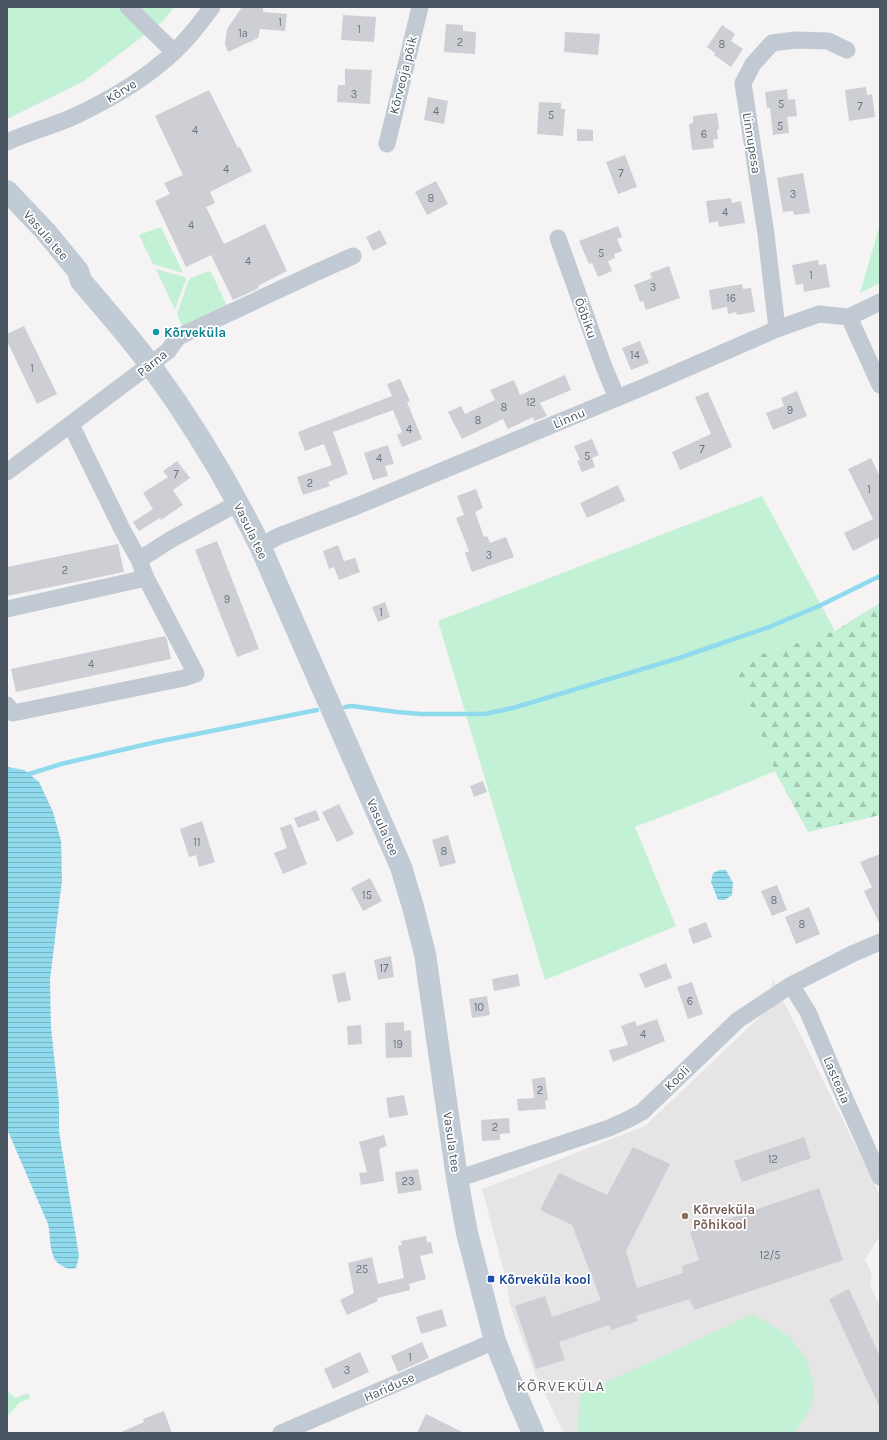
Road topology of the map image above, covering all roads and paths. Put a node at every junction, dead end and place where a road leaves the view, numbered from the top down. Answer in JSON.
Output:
{"nodes":[{"id":1,"x":128,"y":7,"type":"edge"},
{"id":2,"x":212,"y":7,"type":"edge"},
{"id":3,"x":420,"y":7,"type":"edge"},
{"id":4,"x":847,"y":50,"type":"dead end"},
{"id":5,"x":174,"y":52,"type":"junction"},
{"id":6,"x":7,"y":142,"type":"edge"},
{"id":7,"x":387,"y":144,"type":"dead end"},
{"id":8,"x":7,"y":192,"type":"edge"},
{"id":9,"x":7,"y":210,"type":"edge"},
{"id":10,"x":558,"y":238,"type":"dead end"},
{"id":11,"x":353,"y":256,"type":"dead end"},
{"id":12,"x":81,"y":281,"type":"junction"},
{"id":13,"x":880,"y":302,"type":"edge"},
{"id":14,"x":849,"y":317,"type":"junction"},
{"id":15,"x":777,"y":329,"type":"junction"},
{"id":16,"x":150,"y":365,"type":"junction"},
{"id":17,"x":880,"y":385,"type":"edge"},
{"id":18,"x":617,"y":398,"type":"junction"},
{"id":19,"x":71,"y":425,"type":"junction"},
{"id":20,"x":7,"y":472,"type":"edge"},
{"id":21,"x":238,"y":503,"type":"junction"},
{"id":22,"x":260,"y":546,"type":"junction"},
{"id":23,"x":139,"y":560,"type":"junction"},
{"id":24,"x":146,"y":578,"type":"junction"},
{"id":25,"x":7,"y":609,"type":"edge"},
{"id":26,"x":7,"y":705,"type":"edge"},
{"id":27,"x":880,"y":942,"type":"edge"},
{"id":28,"x":791,"y":985,"type":"junction"},
{"id":29,"x":880,"y":1177,"type":"edge"},
{"id":30,"x":457,"y":1178,"type":"junction"},
{"id":31,"x":495,"y":1341,"type":"junction"},
{"id":32,"x":282,"y":1433,"type":"edge"},
{"id":33,"x":533,"y":1433,"type":"edge"}],
"edges":[{"from":1,"to":5,"type":"street"},
{"from":2,"to":5,"type":"street","name":"Kõrve"},
{"from":3,"to":7,"type":"street","name":"Kõrveoja põik"},
{"from":4,"to":15,"type":"street","name":"Linnupesa"},
{"from":5,"to":6,"type":"street","name":"Kõrve"},
{"from":8,"to":12,"type":"street","name":"Vasula tee"},
{"from":9,"to":12,"type":"street","name":"Vasula tee"},
{"from":10,"to":18,"type":"street","name":"Ööbiku"},
{"from":11,"to":16,"type":"street","name":"Pärna"},
{"from":12,"to":16,"type":"street","name":"Vasula tee"},
{"from":13,"to":14,"type":"street"},
{"from":14,"to":15,"type":"street","name":"Linnu"},
{"from":14,"to":17,"type":"street"},
{"from":15,"to":18,"type":"street","name":"Linnu"},
{"from":16,"to":19,"type":"street","name":"Pärna"},
{"from":16,"to":21,"type":"street","name":"Vasula tee"},
{"from":18,"to":22,"type":"street","name":"Linnu"},
{"from":19,"to":20,"type":"street","name":"Pärna"},
{"from":19,"to":23,"type":"street"},
{"from":21,"to":22,"type":"street","name":"Vasula tee"},
{"from":21,"to":23,"type":"street"},
{"from":22,"to":30,"type":"street","name":"Vasula tee"},
{"from":23,"to":24,"type":"street"},
{"from":24,"to":25,"type":"street"},
{"from":24,"to":26,"type":"street"},
{"from":27,"to":28,"type":"street","name":"Kooli"},
{"from":28,"to":29,"type":"street","name":"Lasteaia"},
{"from":28,"to":30,"type":"street","name":"Kooli"},
{"from":30,"to":31,"type":"street","name":"Vasula tee"},
{"from":31,"to":32,"type":"street","name":"Hariduse"},
{"from":31,"to":33,"type":"street","name":"Vasula tee"}]}
